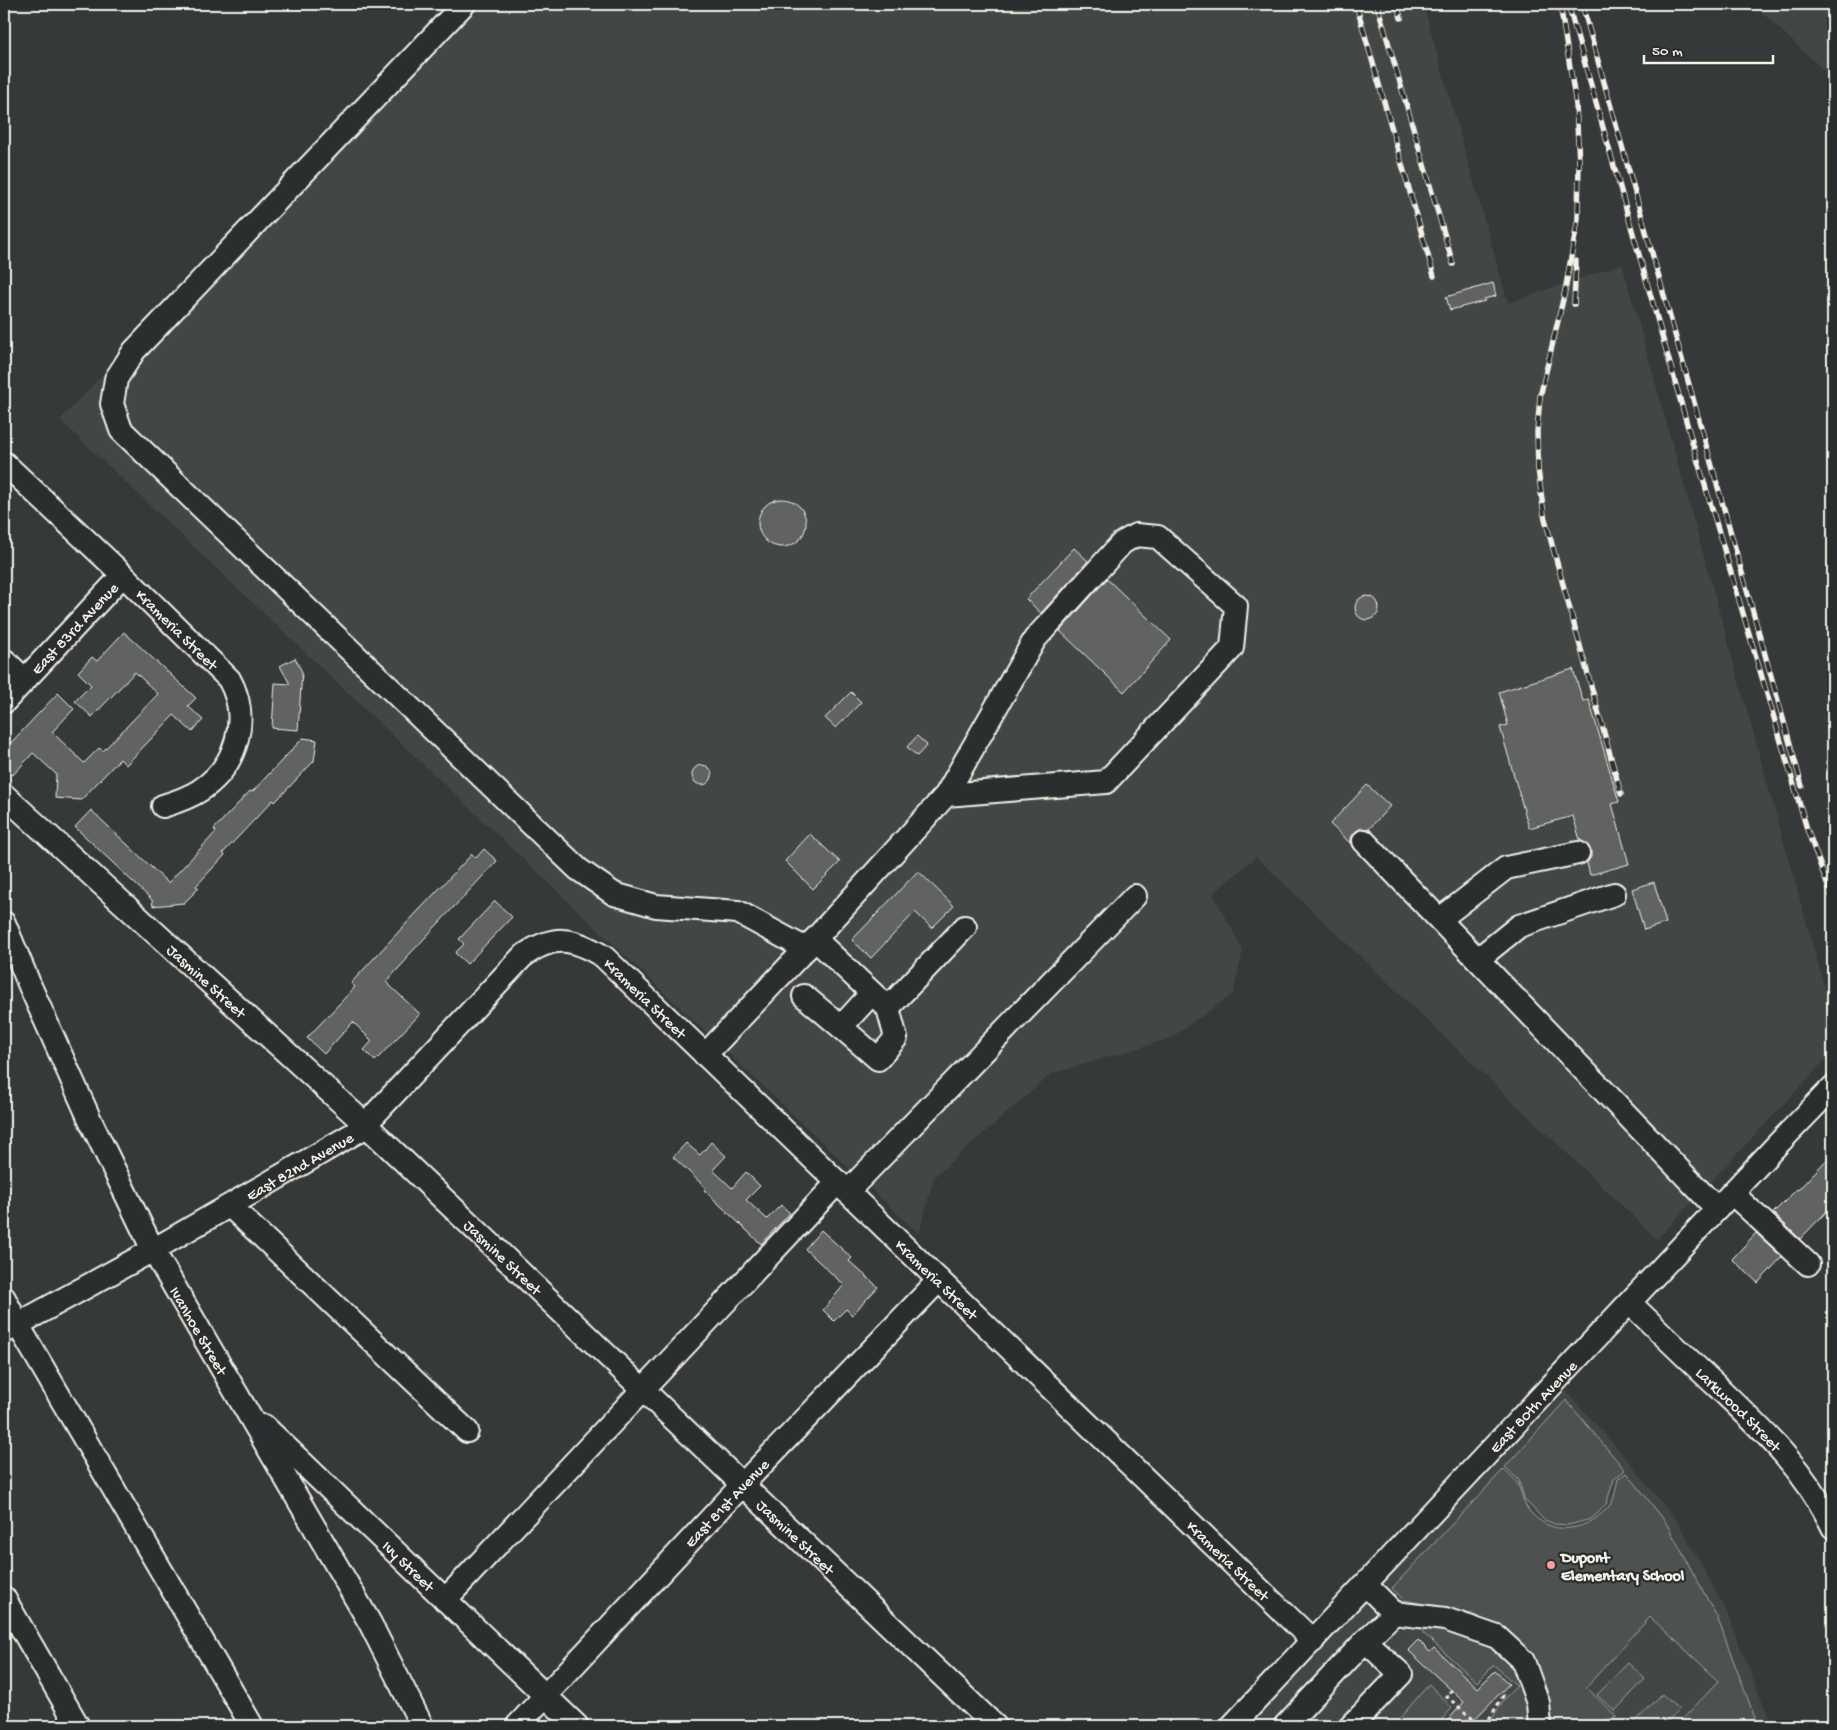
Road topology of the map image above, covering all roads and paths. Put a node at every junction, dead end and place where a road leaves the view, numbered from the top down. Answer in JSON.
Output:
{"nodes":[{"id":1,"x":464,"y":4,"type":"edge"},
{"id":2,"x":4,"y":463,"type":"edge"},
{"id":3,"x":123,"y":575,"type":"junction"},
{"id":4,"x":4,"y":660,"type":"edge"},
{"id":5,"x":25,"y":680,"type":"junction"},
{"id":6,"x":4,"y":702,"type":"edge"},
{"id":7,"x":4,"y":795,"type":"edge"},
{"id":8,"x":946,"y":795,"type":"junction"},
{"id":9,"x":163,"y":806,"type":"dead end"},
{"id":10,"x":1364,"y":841,"type":"dead end"},
{"id":11,"x":1578,"y":853,"type":"dead end"},
{"id":12,"x":1614,"y":894,"type":"dead end"},
{"id":13,"x":1134,"y":896,"type":"dead end"},
{"id":14,"x":1440,"y":919,"type":"junction"},
{"id":15,"x":4,"y":923,"type":"edge"},
{"id":16,"x":965,"y":927,"type":"dead end"},
{"id":17,"x":550,"y":942,"type":"joint"},
{"id":18,"x":811,"y":944,"type":"junction"},
{"id":19,"x":1478,"y":959,"type":"junction"},
{"id":20,"x":804,"y":996,"type":"dead end"},
{"id":21,"x":880,"y":1000,"type":"junction"},
{"id":22,"x":841,"y":1027,"type":"junction"},
{"id":23,"x":705,"y":1055,"type":"junction"},
{"id":24,"x":1833,"y":1087,"type":"edge"},
{"id":25,"x":366,"y":1125,"type":"junction"},
{"id":26,"x":842,"y":1187,"type":"junction"},
{"id":27,"x":1732,"y":1193,"type":"junction"},
{"id":28,"x":230,"y":1206,"type":"junction"},
{"id":29,"x":1717,"y":1209,"type":"junction"},
{"id":30,"x":152,"y":1250,"type":"junction"},
{"id":31,"x":1808,"y":1264,"type":"dead end"},
{"id":32,"x":938,"y":1280,"type":"junction"},
{"id":33,"x":4,"y":1298,"type":"edge"},
{"id":34,"x":1630,"y":1303,"type":"junction"},
{"id":35,"x":11,"y":1329,"type":"edge"},
{"id":36,"x":642,"y":1390,"type":"junction"},
{"id":37,"x":241,"y":1404,"type":"junction"},
{"id":38,"x":467,"y":1431,"type":"dead end"},
{"id":39,"x":742,"y":1486,"type":"junction"},
{"id":40,"x":1833,"y":1527,"type":"edge"},
{"id":41,"x":1366,"y":1585,"type":"junction"},
{"id":42,"x":4,"y":1598,"type":"edge"},
{"id":43,"x":445,"y":1600,"type":"junction"},
{"id":44,"x":1394,"y":1613,"type":"junction"},
{"id":45,"x":1313,"y":1641,"type":"junction"},
{"id":46,"x":1366,"y":1641,"type":"junction"},
{"id":47,"x":1452,"y":1690,"type":"dead end"},
{"id":48,"x":1500,"y":1693,"type":"dead end"},
{"id":49,"x":546,"y":1696,"type":"junction"},
{"id":50,"x":78,"y":1726,"type":"edge"},
{"id":51,"x":252,"y":1726,"type":"edge"},
{"id":52,"x":422,"y":1726,"type":"edge"},
{"id":53,"x":517,"y":1726,"type":"edge"},
{"id":54,"x":577,"y":1726,"type":"edge"},
{"id":55,"x":994,"y":1726,"type":"edge"},
{"id":56,"x":1233,"y":1726,"type":"edge"},
{"id":57,"x":1285,"y":1726,"type":"edge"},
{"id":58,"x":1350,"y":1726,"type":"edge"},
{"id":59,"x":1483,"y":1726,"type":"edge"},
{"id":60,"x":1540,"y":1726,"type":"edge"}],
"edges":[{"from":1,"to":18,"type":"street"},
{"from":2,"to":3,"type":"street","name":"Krameria Street"},
{"from":3,"to":5,"type":"street","name":"East 83rd Avenue"},
{"from":3,"to":9,"type":"street","name":"Krameria Street"},
{"from":4,"to":5,"type":"street"},
{"from":5,"to":6,"type":"street","name":"East 83rd Avenue"},
{"from":7,"to":25,"type":"street","name":"Jasmine Street"},
{"from":8,"to":8,"type":"street"},
{"from":8,"to":18,"type":"street"},
{"from":10,"to":14,"type":"street"},
{"from":11,"to":14,"type":"street"},
{"from":12,"to":19,"type":"street"},
{"from":13,"to":26,"type":"street"},
{"from":14,"to":19,"type":"street"},
{"from":15,"to":30,"type":"street","name":"Ivanhoe Street"},
{"from":16,"to":21,"type":"street"},
{"from":17,"to":23,"type":"street","name":"Krameria Street"},
{"from":17,"to":25,"type":"street","name":"East 82nd Avenue"},
{"from":18,"to":21,"type":"street"},
{"from":18,"to":23,"type":"street"},
{"from":19,"to":29,"type":"street"},
{"from":20,"to":22,"type":"street"},
{"from":21,"to":22,"type":"street"},
{"from":21,"to":22,"type":"street"},
{"from":23,"to":26,"type":"street","name":"Krameria Street"},
{"from":24,"to":27,"type":"street","name":"East 80th Avenue"},
{"from":25,"to":28,"type":"street","name":"East 82nd Avenue"},
{"from":25,"to":36,"type":"street","name":"Jasmine Street"},
{"from":26,"to":32,"type":"street","name":"Krameria Street"},
{"from":26,"to":36,"type":"street"},
{"from":27,"to":29,"type":"street","name":"East 80th Avenue"},
{"from":27,"to":31,"type":"street"},
{"from":28,"to":30,"type":"street","name":"East 82nd Avenue"},
{"from":28,"to":38,"type":"street"},
{"from":29,"to":34,"type":"street","name":"East 80th Avenue"},
{"from":30,"to":35,"type":"street","name":"East 82nd Avenue"},
{"from":30,"to":37,"type":"street","name":"Ivanhoe Street"},
{"from":32,"to":39,"type":"street","name":"East 81st Avenue"},
{"from":32,"to":45,"type":"street","name":"Krameria Street"},
{"from":33,"to":35,"type":"street"},
{"from":34,"to":40,"type":"street","name":"Larkwood Street"},
{"from":34,"to":41,"type":"street","name":"East 80th Avenue"},
{"from":35,"to":51,"type":"street"},
{"from":36,"to":39,"type":"street","name":"Jasmine Street"},
{"from":36,"to":43,"type":"street"},
{"from":37,"to":43,"type":"street","name":"Ivy Street"},
{"from":37,"to":52,"type":"street","name":"Ivanhoe Street"},
{"from":39,"to":49,"type":"street","name":"East 81st Avenue"},
{"from":39,"to":55,"type":"street","name":"Jasmine Street"},
{"from":41,"to":44,"type":"street"},
{"from":41,"to":45,"type":"street","name":"East 80th Avenue"},
{"from":42,"to":50,"type":"street"},
{"from":43,"to":49,"type":"street","name":"Ivy Street"},
{"from":44,"to":46,"type":"street"},
{"from":44,"to":60,"type":"street"},
{"from":45,"to":56,"type":"street","name":"East 80th Avenue"},
{"from":46,"to":57,"type":"street"},
{"from":46,"to":58,"type":"street"},
{"from":47,"to":59,"type":"path"},
{"from":48,"to":59,"type":"path"},
{"from":49,"to":53,"type":"street","name":"East 81st Avenue"},
{"from":49,"to":54,"type":"street","name":"Ivy Street"}]}
